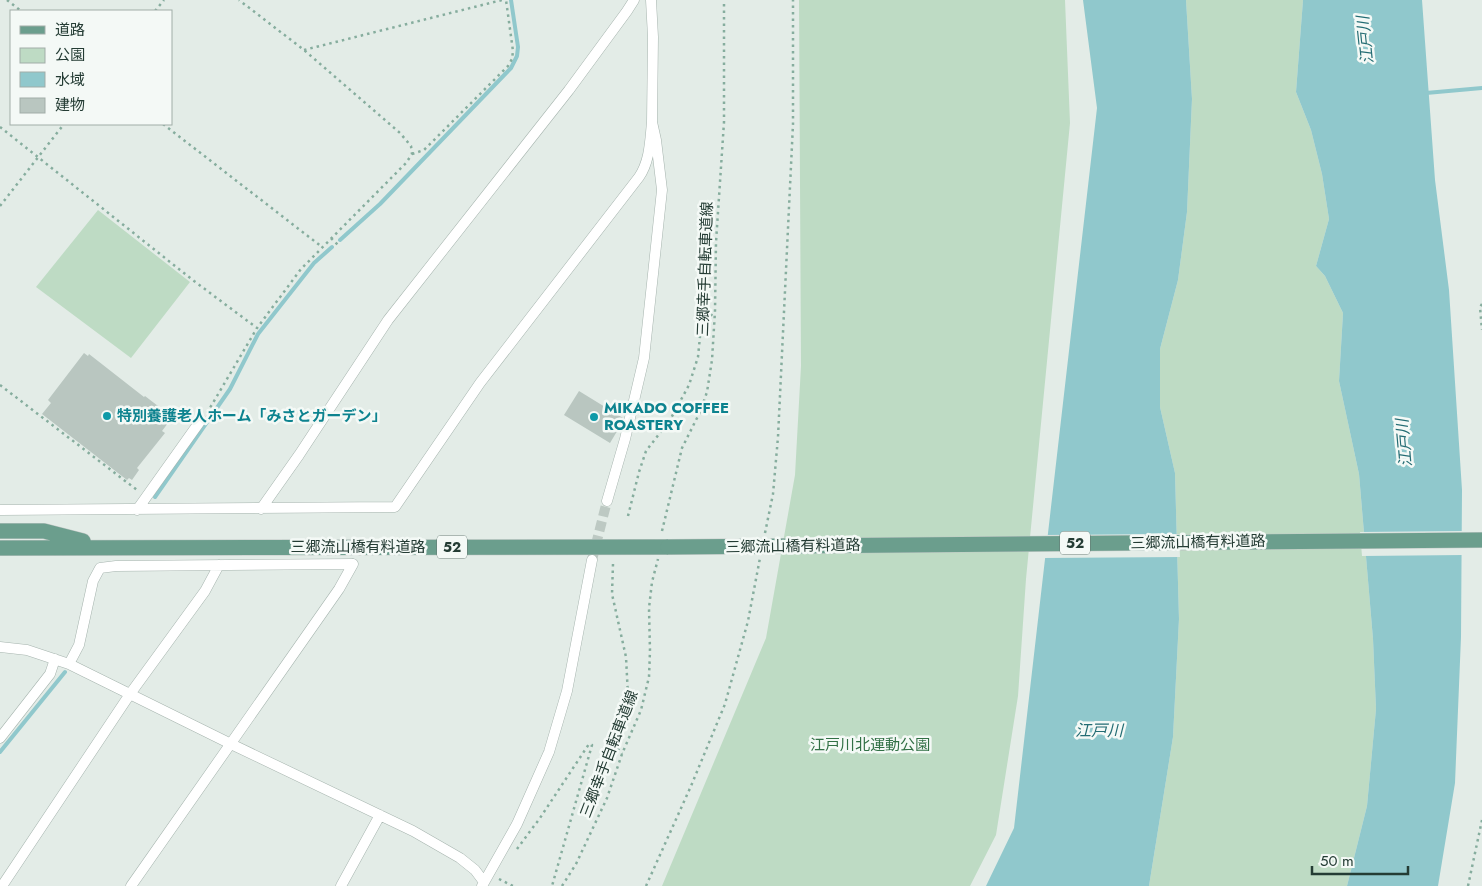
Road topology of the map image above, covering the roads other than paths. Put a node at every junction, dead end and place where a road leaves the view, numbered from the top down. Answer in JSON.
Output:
{"nodes":[{"id":1,"x":634,"y":0,"type":"edge"},
{"id":2,"x":651,"y":0,"type":"edge"},
{"id":3,"x":652,"y":122,"type":"junction"},
{"id":4,"x":201,"y":420,"type":"road end"},
{"id":5,"x":607,"y":502,"type":"tunnel mouth"},
{"id":6,"x":261,"y":509,"type":"junction"},
{"id":7,"x":0,"y":510,"type":"edge"},
{"id":8,"x":137,"y":510,"type":"junction"},
{"id":9,"x":0,"y":531,"type":"edge"},
{"id":10,"x":1482,"y":540,"type":"edge"},
{"id":11,"x":104,"y":547,"type":"junction"},
{"id":12,"x":0,"y":548,"type":"edge"},
{"id":13,"x":592,"y":560,"type":"tunnel mouth"},
{"id":14,"x":218,"y":565,"type":"junction"},
{"id":15,"x":0,"y":647,"type":"edge"},
{"id":16,"x":55,"y":658,"type":"junction"},
{"id":17,"x":69,"y":664,"type":"junction"},
{"id":18,"x":130,"y":694,"type":"junction"},
{"id":19,"x":0,"y":738,"type":"edge"},
{"id":20,"x":231,"y":744,"type":"junction"},
{"id":21,"x":380,"y":815,"type":"junction"},
{"id":22,"x":483,"y":884,"type":"edge"},
{"id":23,"x":2,"y":886,"type":"edge"},
{"id":24,"x":131,"y":886,"type":"edge"},
{"id":25,"x":341,"y":886,"type":"edge"}],
"edges":[{"from":1,"to":6,"type":"street"},
{"from":2,"to":3,"type":"street"},
{"from":3,"to":5,"type":"street"},
{"from":3,"to":6,"type":"street"},
{"from":4,"to":8,"type":"street"},
{"from":6,"to":8,"type":"street"},
{"from":7,"to":8,"type":"street"},
{"from":9,"to":11,"type":"main road","name":"三郷流山橋有料道路","number":"52"},
{"from":10,"to":11,"type":"main road","name":"三郷流山橋有料道路","number":"52","bridge":true},
{"from":11,"to":12,"type":"main road","name":"三郷流山橋有料道路","number":"52"},
{"from":13,"to":22,"type":"street"},
{"from":14,"to":17,"type":"street"},
{"from":14,"to":18,"type":"street"},
{"from":14,"to":20,"type":"street"},
{"from":15,"to":16,"type":"street"},
{"from":16,"to":17,"type":"street"},
{"from":16,"to":19,"type":"street"},
{"from":17,"to":18,"type":"street"},
{"from":18,"to":20,"type":"street"},
{"from":18,"to":23,"type":"street"},
{"from":20,"to":21,"type":"street"},
{"from":20,"to":24,"type":"street"},
{"from":21,"to":22,"type":"street"},
{"from":21,"to":25,"type":"street"}]}
